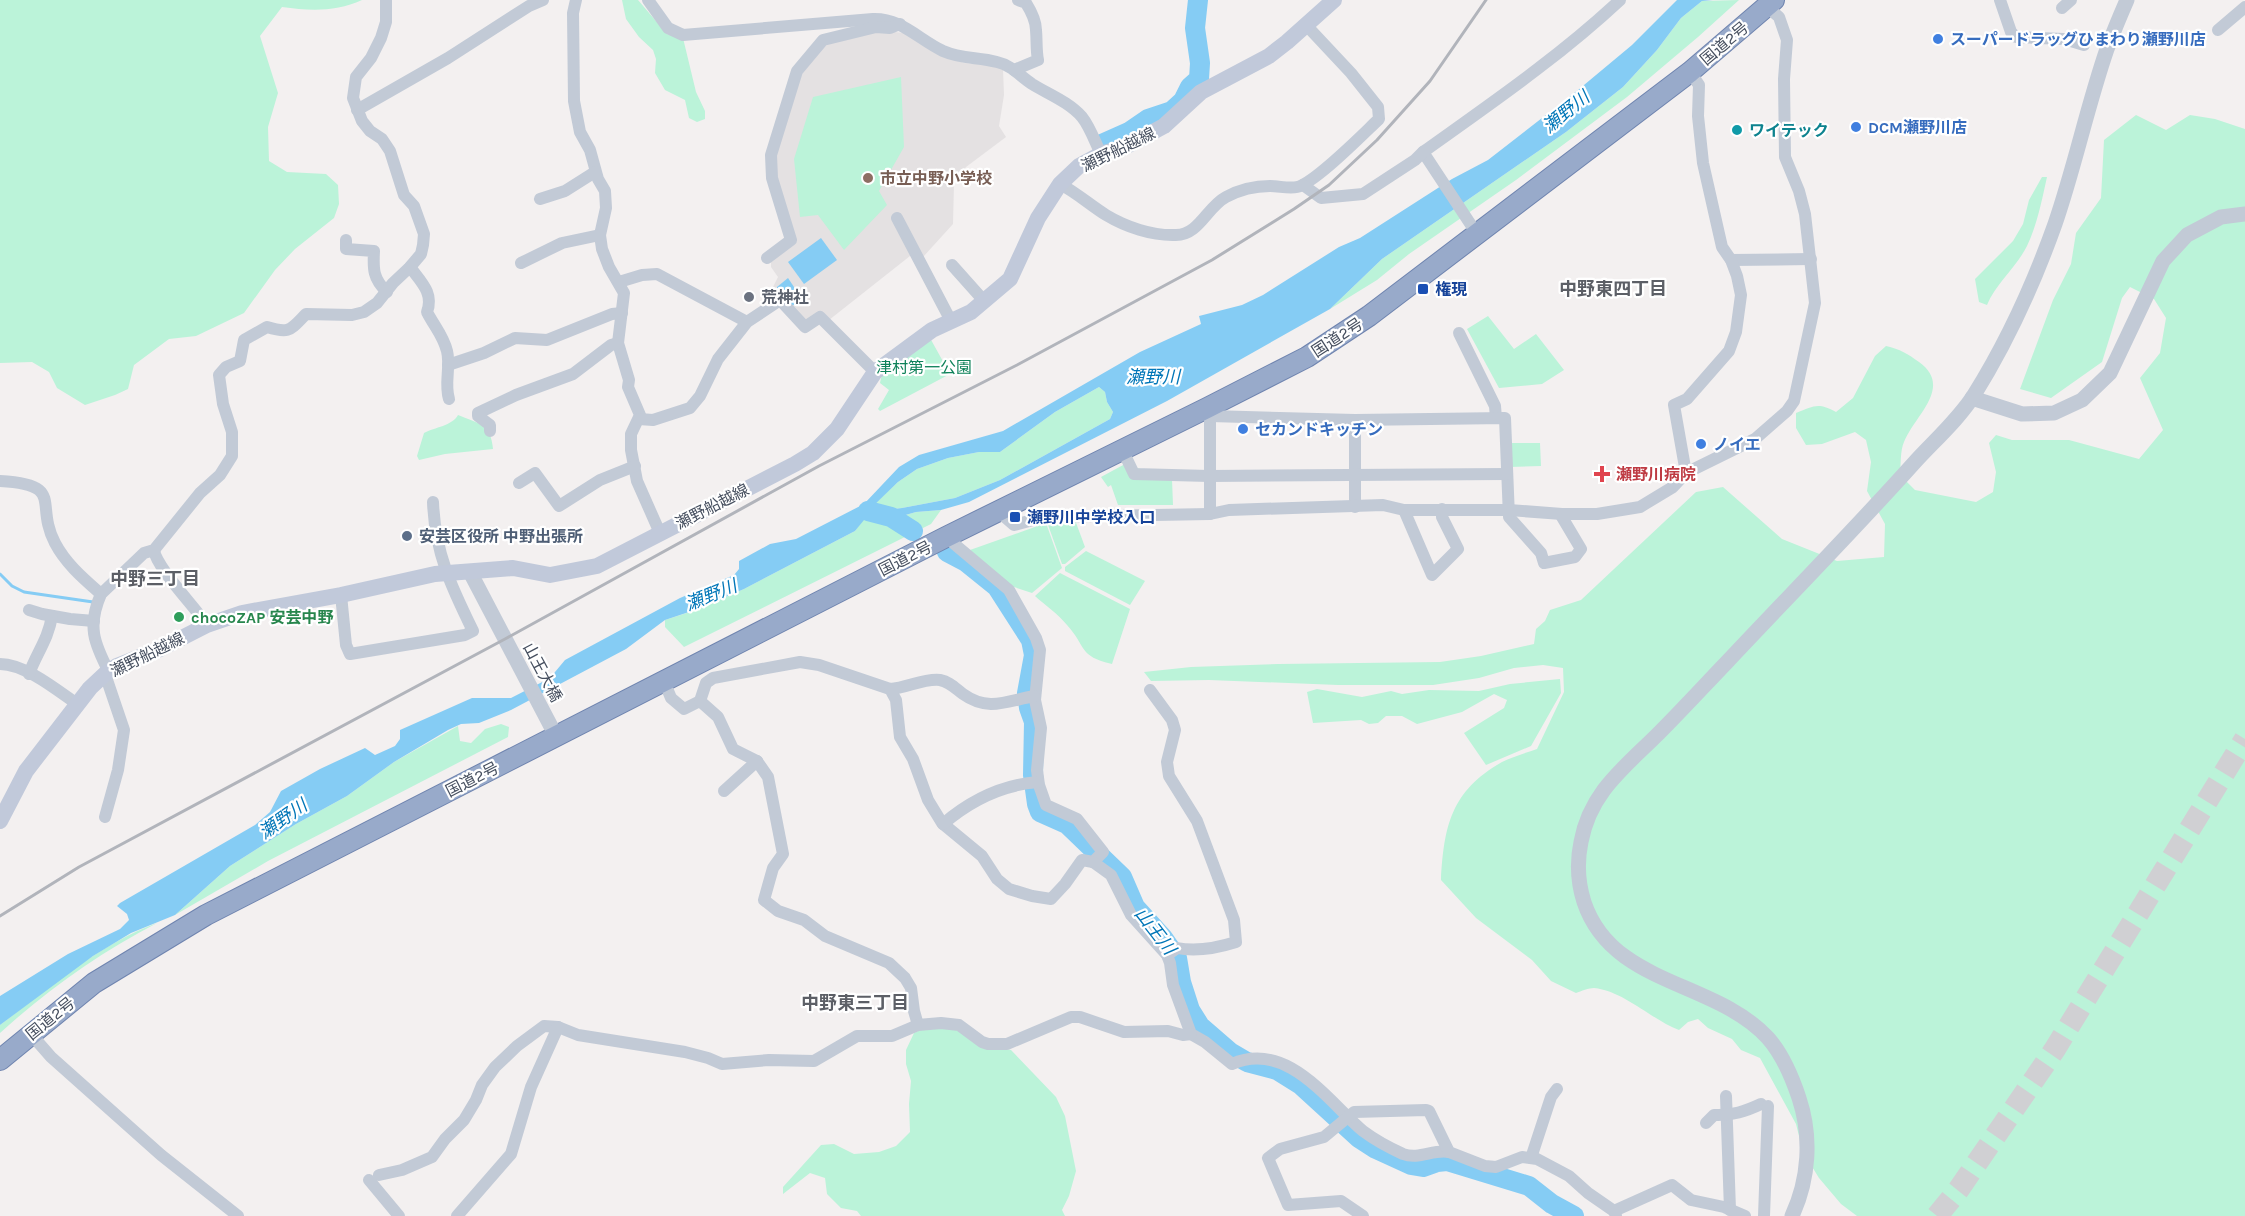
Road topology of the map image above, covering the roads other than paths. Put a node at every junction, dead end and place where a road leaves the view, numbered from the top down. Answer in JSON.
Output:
{"nodes":[{"id":1,"x":386,"y":0,"type":"edge"},
{"id":2,"x":543,"y":0,"type":"edge"},
{"id":3,"x":576,"y":0,"type":"edge"},
{"id":4,"x":648,"y":0,"type":"edge"},
{"id":5,"x":1018,"y":0,"type":"edge"},
{"id":6,"x":1334,"y":0,"type":"edge"},
{"id":7,"x":1620,"y":0,"type":"edge"},
{"id":8,"x":2000,"y":0,"type":"edge"},
{"id":9,"x":2127,"y":0,"type":"edge"},
{"id":10,"x":1771,"y":4,"type":"edge"},
{"id":11,"x":2245,"y":7,"type":"edge"},
{"id":12,"x":900,"y":24,"type":"junction"},
{"id":13,"x":1307,"y":26,"type":"junction"},
{"id":14,"x":2218,"y":30,"type":"dead end"},
{"id":15,"x":2084,"y":45,"type":"dead end"},
{"id":16,"x":1014,"y":70,"type":"junction"},
{"id":17,"x":1690,"y":72,"type":"junction"},
{"id":18,"x":357,"y":110,"type":"junction"},
{"id":19,"x":1423,"y":152,"type":"junction"},
{"id":20,"x":1101,"y":154,"type":"junction"},
{"id":21,"x":595,"y":172,"type":"junction"},
{"id":22,"x":1060,"y":184,"type":"junction"},
{"id":23,"x":1303,"y":185,"type":"junction"},
{"id":24,"x":540,"y":199,"type":"dead end"},
{"id":25,"x":2245,"y":214,"type":"edge"},
{"id":26,"x":897,"y":219,"type":"dead end"},
{"id":27,"x":1472,"y":226,"type":"junction"},
{"id":28,"x":600,"y":235,"type":"junction"},
{"id":29,"x":346,"y":240,"type":"dead end"},
{"id":30,"x":767,"y":258,"type":"dead end"},
{"id":31,"x":1811,"y":259,"type":"junction"},
{"id":32,"x":1731,"y":260,"type":"junction"},
{"id":33,"x":521,"y":262,"type":"dead end"},
{"id":34,"x":952,"y":265,"type":"dead end"},
{"id":35,"x":410,"y":267,"type":"junction"},
{"id":36,"x":619,"y":282,"type":"junction"},
{"id":37,"x":387,"y":292,"type":"junction"},
{"id":38,"x":985,"y":302,"type":"junction"},
{"id":39,"x":622,"y":313,"type":"junction"},
{"id":40,"x":951,"y":321,"type":"junction"},
{"id":41,"x":747,"y":322,"type":"junction"},
{"id":42,"x":1459,"y":333,"type":"dead end"},
{"id":43,"x":618,"y":343,"type":"junction"},
{"id":44,"x":448,"y":365,"type":"junction"},
{"id":45,"x":875,"y":372,"type":"junction"},
{"id":46,"x":1972,"y":398,"type":"junction"},
{"id":47,"x":449,"y":399,"type":"dead end"},
{"id":48,"x":1208,"y":412,"type":"junction"},
{"id":49,"x":1496,"y":418,"type":"junction"},
{"id":50,"x":639,"y":419,"type":"junction"},
{"id":51,"x":1355,"y":420,"type":"junction"},
{"id":52,"x":490,"y":430,"type":"dead end"},
{"id":53,"x":1123,"y":452,"type":"junction"},
{"id":54,"x":635,"y":466,"type":"junction"},
{"id":55,"x":1686,"y":473,"type":"junction"},
{"id":56,"x":1355,"y":474,"type":"junction"},
{"id":57,"x":1507,"y":474,"type":"junction"},
{"id":58,"x":1209,"y":476,"type":"junction"},
{"id":59,"x":0,"y":481,"type":"edge"},
{"id":60,"x":519,"y":483,"type":"dead end"},
{"id":61,"x":433,"y":502,"type":"dead end"},
{"id":62,"x":1355,"y":507,"type":"junction"},
{"id":63,"x":1442,"y":509,"type":"junction"},
{"id":64,"x":1404,"y":510,"type":"junction"},
{"id":65,"x":1509,"y":510,"type":"junction"},
{"id":66,"x":999,"y":512,"type":"junction"},
{"id":67,"x":1210,"y":514,"type":"junction"},
{"id":68,"x":1562,"y":514,"type":"junction"},
{"id":69,"x":660,"y":533,"type":"junction"},
{"id":70,"x":946,"y":537,"type":"junction"},
{"id":71,"x":154,"y":550,"type":"junction"},
{"id":72,"x":470,"y":572,"type":"junction"},
{"id":73,"x":446,"y":574,"type":"junction"},
{"id":74,"x":101,"y":594,"type":"junction"},
{"id":75,"x":341,"y":595,"type":"junction"},
{"id":76,"x":29,"y":610,"type":"dead end"},
{"id":77,"x":52,"y":616,"type":"junction"},
{"id":78,"x":94,"y":621,"type":"junction"},
{"id":79,"x":207,"y":625,"type":"junction"},
{"id":80,"x":0,"y":664,"type":"edge"},
{"id":81,"x":107,"y":673,"type":"junction"},
{"id":82,"x":29,"y":674,"type":"junction"},
{"id":83,"x":664,"y":681,"type":"junction"},
{"id":84,"x":890,"y":690,"type":"junction"},
{"id":85,"x":1150,"y":690,"type":"dead end"},
{"id":86,"x":1031,"y":696,"type":"junction"},
{"id":87,"x":700,"y":701,"type":"junction"},
{"id":88,"x":77,"y":704,"type":"junction"},
{"id":89,"x":556,"y":735,"type":"junction"},
{"id":90,"x":757,"y":761,"type":"junction"},
{"id":91,"x":1035,"y":782,"type":"junction"},
{"id":92,"x":724,"y":791,"type":"dead end"},
{"id":93,"x":105,"y":818,"type":"dead end"},
{"id":94,"x":0,"y":821,"type":"edge"},
{"id":95,"x":943,"y":824,"type":"junction"},
{"id":96,"x":1096,"y":859,"type":"junction"},
{"id":97,"x":1170,"y":952,"type":"junction"},
{"id":98,"x":918,"y":1025,"type":"junction"},
{"id":99,"x":558,"y":1027,"type":"junction"},
{"id":100,"x":30,"y":1033,"type":"junction"},
{"id":101,"x":1191,"y":1034,"type":"junction"},
{"id":102,"x":0,"y":1060,"type":"edge"},
{"id":103,"x":1557,"y":1089,"type":"dead end"},
{"id":104,"x":1726,"y":1096,"type":"dead end"},
{"id":105,"x":1727,"y":1116,"type":"junction"},
{"id":106,"x":1345,"y":1119,"type":"junction"},
{"id":107,"x":1706,"y":1123,"type":"dead end"},
{"id":108,"x":1449,"y":1152,"type":"junction"},
{"id":109,"x":1532,"y":1158,"type":"junction"},
{"id":110,"x":1730,"y":1210,"type":"junction"},
{"id":111,"x":1615,"y":1214,"type":"edge"},
{"id":112,"x":238,"y":1216,"type":"edge"},
{"id":113,"x":399,"y":1216,"type":"edge"},
{"id":114,"x":457,"y":1216,"type":"edge"},
{"id":115,"x":1363,"y":1216,"type":"edge"},
{"id":116,"x":1745,"y":1216,"type":"edge"},
{"id":117,"x":1764,"y":1216,"type":"edge"},
{"id":118,"x":1792,"y":1216,"type":"edge"}],
"edges":[{"from":1,"to":18,"type":"street"},
{"from":2,"to":18,"type":"street"},
{"from":3,"to":21,"type":"street"},
{"from":4,"to":12,"type":"street"},
{"from":5,"to":16,"type":"street"},
{"from":6,"to":13,"type":"main road","name":"瀬野船越線"},
{"from":7,"to":19,"type":"street"},
{"from":8,"to":15,"type":"street"},
{"from":9,"to":46,"type":"street"},
{"from":10,"to":17,"type":"highway","name":"国道2号"},
{"from":10,"to":31,"type":"street"},
{"from":11,"to":14,"type":"street"},
{"from":12,"to":16,"type":"street"},
{"from":12,"to":30,"type":"street"},
{"from":13,"to":20,"type":"main road","name":"瀬野船越線"},
{"from":13,"to":23,"type":"street"},
{"from":16,"to":20,"type":"street"},
{"from":17,"to":27,"type":"highway","name":"国道2号"},
{"from":17,"to":32,"type":"street"},
{"from":18,"to":35,"type":"street"},
{"from":19,"to":23,"type":"street"},
{"from":19,"to":27,"type":"street"},
{"from":20,"to":22,"type":"main road","name":"瀬野船越線"},
{"from":21,"to":24,"type":"street"},
{"from":21,"to":28,"type":"street"},
{"from":22,"to":23,"type":"street"},
{"from":22,"to":38,"type":"main road","name":"瀬野船越線"},
{"from":25,"to":46,"type":"street"},
{"from":26,"to":40,"type":"street"},
{"from":27,"to":48,"type":"highway","name":"国道2号"},
{"from":28,"to":33,"type":"street"},
{"from":28,"to":36,"type":"street"},
{"from":29,"to":37,"type":"street"},
{"from":31,"to":32,"type":"street"},
{"from":31,"to":55,"type":"street"},
{"from":32,"to":55,"type":"street"},
{"from":34,"to":38,"type":"street"},
{"from":35,"to":37,"type":"street"},
{"from":35,"to":44,"type":"street"},
{"from":36,"to":39,"type":"street"},
{"from":36,"to":41,"type":"street"},
{"from":37,"to":71,"type":"street"},
{"from":38,"to":40,"type":"main road","name":"瀬野船越線"},
{"from":39,"to":43,"type":"street"},
{"from":39,"to":44,"type":"street"},
{"from":40,"to":45,"type":"main road","name":"瀬野船越線"},
{"from":41,"to":45,"type":"street"},
{"from":41,"to":50,"type":"street"},
{"from":42,"to":49,"type":"street"},
{"from":43,"to":50,"type":"street"},
{"from":43,"to":52,"type":"street"},
{"from":44,"to":47,"type":"street"},
{"from":45,"to":69,"type":"main road","name":"瀬野船越線"},
{"from":46,"to":118,"type":"street"},
{"from":48,"to":51,"type":"street"},
{"from":48,"to":53,"type":"highway","name":"国道2号"},
{"from":48,"to":58,"type":"street"},
{"from":49,"to":51,"type":"street"},
{"from":49,"to":57,"type":"street"},
{"from":50,"to":54,"type":"street"},
{"from":51,"to":56,"type":"street"},
{"from":53,"to":58,"type":"street"},
{"from":53,"to":66,"type":"highway","name":"国道2号"},
{"from":54,"to":60,"type":"street"},
{"from":54,"to":69,"type":"street"},
{"from":55,"to":68,"type":"street"},
{"from":56,"to":57,"type":"street"},
{"from":56,"to":58,"type":"street"},
{"from":56,"to":62,"type":"street"},
{"from":57,"to":65,"type":"street"},
{"from":58,"to":67,"type":"street"},
{"from":59,"to":74,"type":"street"},
{"from":61,"to":73,"type":"street"},
{"from":62,"to":64,"type":"street"},
{"from":62,"to":67,"type":"street"},
{"from":63,"to":64,"type":"street"},
{"from":63,"to":64,"type":"street"},
{"from":63,"to":65,"type":"street"},
{"from":65,"to":68,"type":"street"},
{"from":65,"to":68,"type":"street"},
{"from":66,"to":67,"type":"street"},
{"from":66,"to":70,"type":"highway","name":"国道2号"},
{"from":69,"to":72,"type":"main road","name":"瀬野船越線"},
{"from":70,"to":83,"type":"highway","name":"国道2号"},
{"from":70,"to":86,"type":"street"},
{"from":71,"to":74,"type":"street"},
{"from":71,"to":79,"type":"street"},
{"from":72,"to":73,"type":"main road","name":"瀬野船越線"},
{"from":72,"to":89,"type":"street","name":"山王大橋"},
{"from":73,"to":75,"type":"main road","name":"瀬野船越線"},
{"from":73,"to":75,"type":"street"},
{"from":74,"to":78,"type":"street"},
{"from":75,"to":79,"type":"main road","name":"瀬野船越線"},
{"from":76,"to":77,"type":"street"},
{"from":77,"to":78,"type":"street"},
{"from":77,"to":82,"type":"street"},
{"from":78,"to":81,"type":"street"},
{"from":79,"to":81,"type":"main road","name":"瀬野船越線"},
{"from":80,"to":82,"type":"street"},
{"from":81,"to":88,"type":"main road","name":"瀬野船越線"},
{"from":81,"to":93,"type":"street"},
{"from":82,"to":88,"type":"street"},
{"from":83,"to":87,"type":"street"},
{"from":83,"to":89,"type":"highway","name":"国道2号"},
{"from":84,"to":86,"type":"street"},
{"from":84,"to":87,"type":"street"},
{"from":84,"to":95,"type":"street"},
{"from":85,"to":97,"type":"street"},
{"from":86,"to":91,"type":"street"},
{"from":87,"to":90,"type":"street"},
{"from":88,"to":94,"type":"main road","name":"瀬野船越線"},
{"from":89,"to":100,"type":"highway","name":"国道2号"},
{"from":90,"to":92,"type":"street"},
{"from":90,"to":98,"type":"street"},
{"from":91,"to":95,"type":"street"},
{"from":91,"to":96,"type":"street"},
{"from":95,"to":96,"type":"street"},
{"from":96,"to":97,"type":"street"},
{"from":97,"to":101,"type":"street"},
{"from":98,"to":99,"type":"street"},
{"from":98,"to":101,"type":"street"},
{"from":99,"to":113,"type":"street"},
{"from":99,"to":114,"type":"street"},
{"from":100,"to":102,"type":"highway","name":"国道2号"},
{"from":100,"to":112,"type":"street"},
{"from":101,"to":106,"type":"street"},
{"from":103,"to":109,"type":"street"},
{"from":104,"to":105,"type":"street"},
{"from":105,"to":107,"type":"street"},
{"from":105,"to":110,"type":"street"},
{"from":105,"to":117,"type":"street"},
{"from":106,"to":108,"type":"street"},
{"from":106,"to":108,"type":"street"},
{"from":106,"to":115,"type":"street"},
{"from":108,"to":109,"type":"street"},
{"from":109,"to":111,"type":"street"},
{"from":110,"to":111,"type":"street"},
{"from":110,"to":116,"type":"street"}]}
